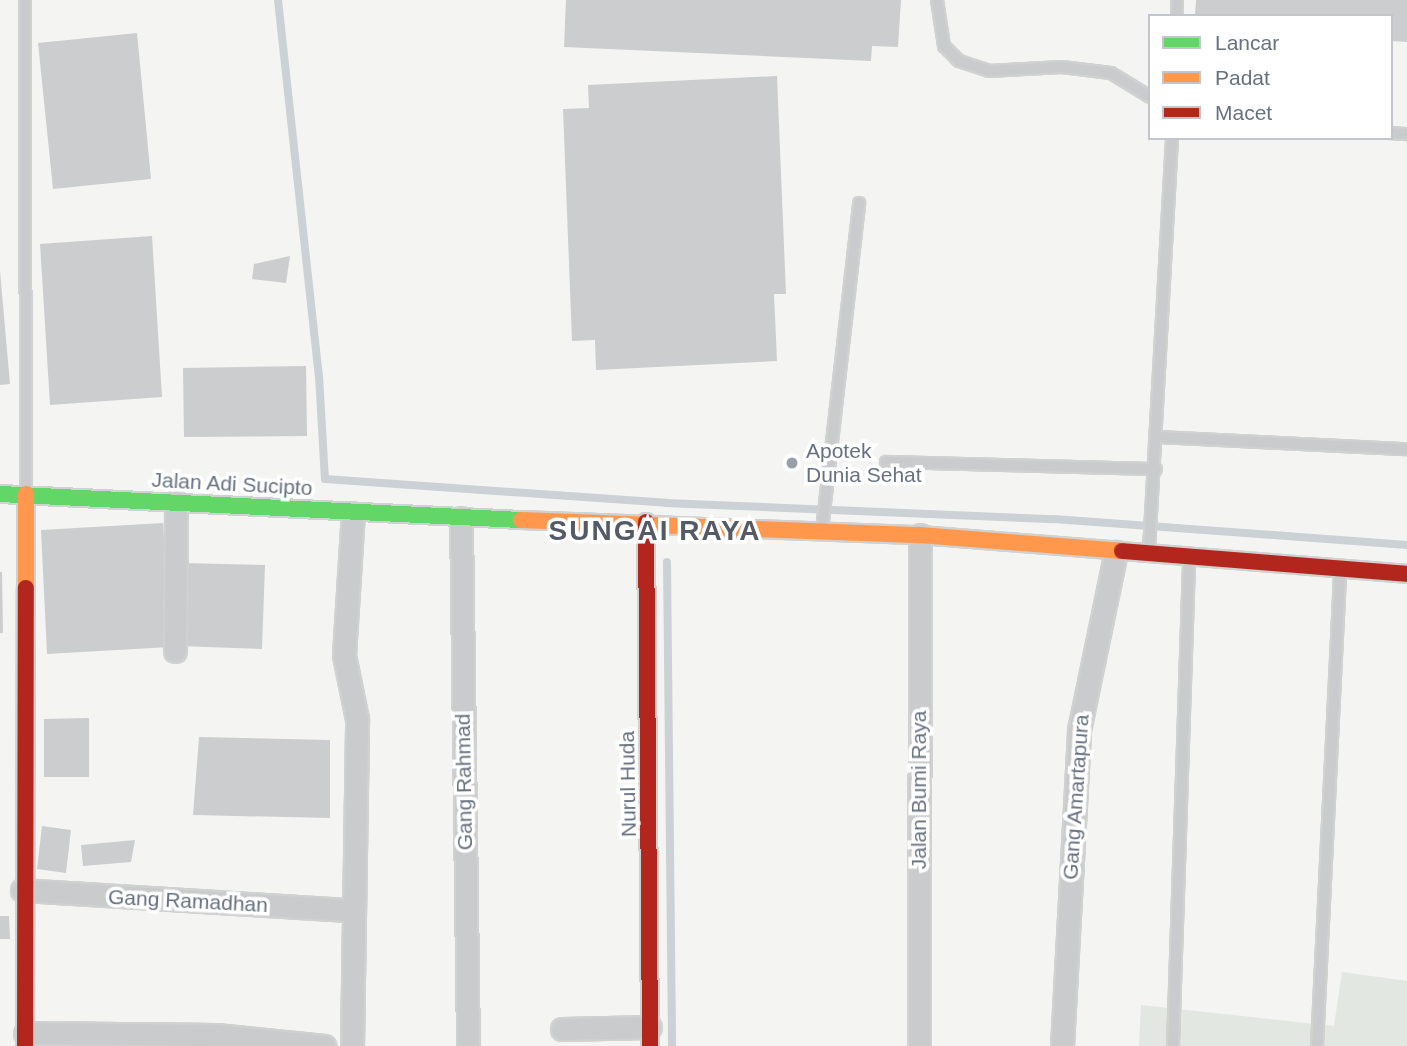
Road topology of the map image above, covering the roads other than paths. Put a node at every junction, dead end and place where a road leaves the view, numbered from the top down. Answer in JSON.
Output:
{"nodes":[{"id":1,"x":25,"y":0,"type":"edge"},
{"id":2,"x":937,"y":0,"type":"edge"},
{"id":3,"x":1148,"y":96,"type":"edge"},
{"id":4,"x":1172,"y":140,"type":"edge"},
{"id":5,"x":859,"y":202,"type":"dead end"},
{"id":6,"x":1158,"y":437,"type":"junction"},
{"id":7,"x":1407,"y":449,"type":"edge"},
{"id":8,"x":886,"y":462,"type":"dead end"},
{"id":9,"x":1156,"y":469,"type":"junction"},
{"id":10,"x":0,"y":494,"type":"edge"},
{"id":11,"x":26,"y":494,"type":"junction"},
{"id":12,"x":176,"y":502,"type":"junction"},
{"id":13,"x":353,"y":513,"type":"junction"},
{"id":14,"x":461,"y":518,"type":"junction"},
{"id":15,"x":822,"y":521,"type":"dead end"},
{"id":16,"x":646,"y":522,"type":"junction"},
{"id":17,"x":920,"y":535,"type":"junction"},
{"id":18,"x":1149,"y":546,"type":"junction"},
{"id":19,"x":1116,"y":552,"type":"junction"},
{"id":20,"x":1189,"y":555,"type":"junction"},
{"id":21,"x":1340,"y":568,"type":"junction"},
{"id":22,"x":1407,"y":573,"type":"edge"},
{"id":23,"x":175,"y":651,"type":"dead end"},
{"id":24,"x":22,"y":890,"type":"junction"},
{"id":25,"x":353,"y":910,"type":"junction"},
{"id":26,"x":562,"y":1029,"type":"dead end"},
{"id":27,"x":650,"y":1036,"type":"edge"},
{"id":28,"x":25,"y":1040,"type":"edge"},
{"id":29,"x":324,"y":1046,"type":"edge"},
{"id":30,"x":352,"y":1046,"type":"edge"},
{"id":31,"x":468,"y":1046,"type":"edge"},
{"id":32,"x":919,"y":1046,"type":"edge"},
{"id":33,"x":1062,"y":1046,"type":"edge"},
{"id":34,"x":1173,"y":1046,"type":"edge"},
{"id":35,"x":1317,"y":1046,"type":"edge"}],
"edges":[{"from":1,"to":11,"type":"lane"},
{"from":2,"to":3,"type":"lane"},
{"from":4,"to":6,"type":"lane"},
{"from":5,"to":15,"type":"lane"},
{"from":6,"to":7,"type":"lane"},
{"from":6,"to":9,"type":"lane"},
{"from":8,"to":9,"type":"lane"},
{"from":9,"to":18,"type":"lane"},
{"from":10,"to":11,"type":"main road","name":"Jalan Adi Sucipto"},
{"from":11,"to":12,"type":"main road","name":"Jalan Adi Sucipto"},
{"from":11,"to":24,"type":"main road"},
{"from":12,"to":13,"type":"main road","name":"Jalan Adi Sucipto"},
{"from":12,"to":23,"type":"street"},
{"from":13,"to":14,"type":"main road","name":"Jalan Adi Sucipto"},
{"from":13,"to":25,"type":"street"},
{"from":14,"to":16,"type":"main road","name":"Jalan Adi Sucipto"},
{"from":14,"to":31,"type":"street","name":"Gang Rahmad"},
{"from":16,"to":17,"type":"main road","name":"Jalan Adi Sucipto"},
{"from":16,"to":27,"type":"main road","name":"Nurul Huda"},
{"from":17,"to":19,"type":"main road","name":"Jalan Adi Sucipto"},
{"from":17,"to":32,"type":"street","name":"Jalan Bumi Raya"},
{"from":18,"to":19,"type":"main road","name":"Jalan Adi Sucipto"},
{"from":18,"to":20,"type":"main road","name":"Jalan Adi Sucipto"},
{"from":19,"to":33,"type":"street","name":"Gang Amartapura"},
{"from":20,"to":21,"type":"main road","name":"Jalan Adi Sucipto"},
{"from":20,"to":34,"type":"lane"},
{"from":21,"to":22,"type":"main road","name":"Jalan Adi Sucipto"},
{"from":21,"to":35,"type":"lane"},
{"from":24,"to":25,"type":"street","name":"Gang Ramadhan"},
{"from":24,"to":28,"type":"main road"},
{"from":25,"to":30,"type":"street"},
{"from":26,"to":27,"type":"street"},
{"from":28,"to":29,"type":"street"}]}
